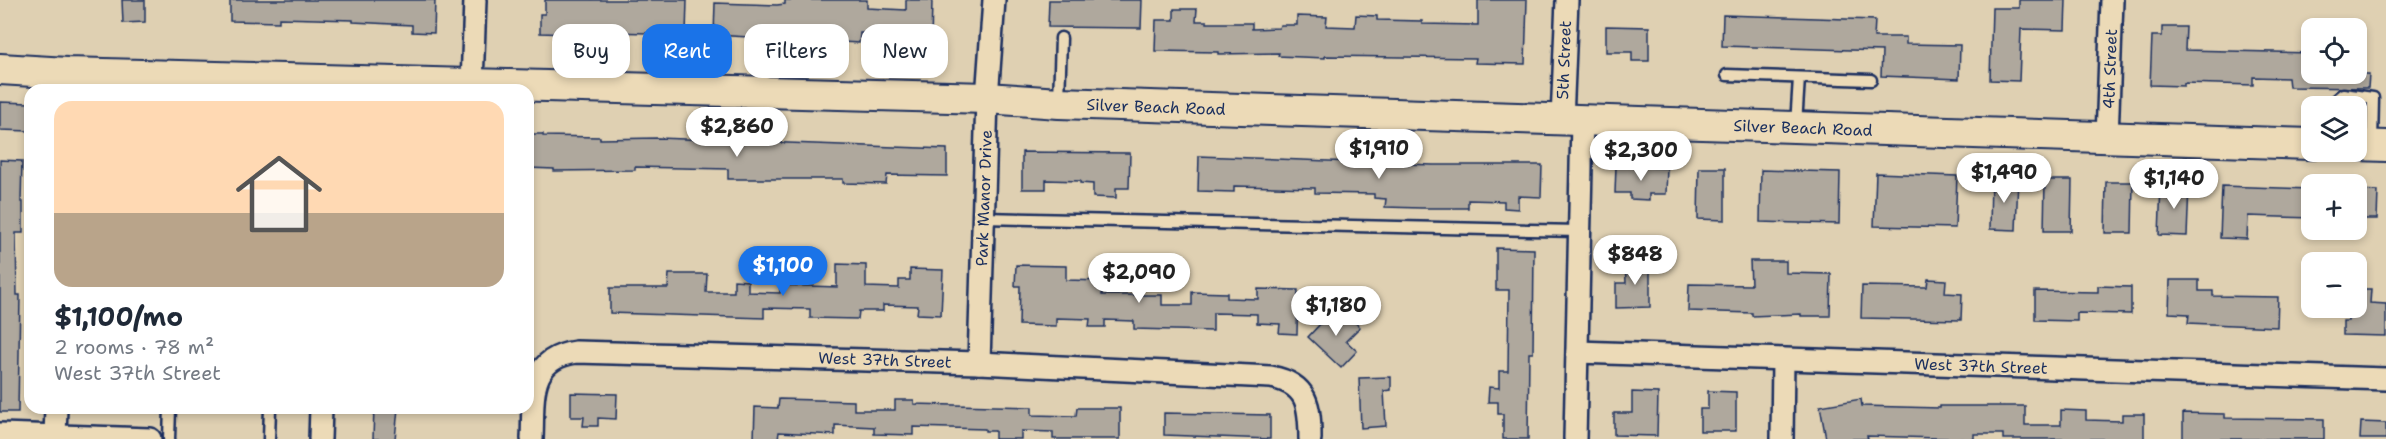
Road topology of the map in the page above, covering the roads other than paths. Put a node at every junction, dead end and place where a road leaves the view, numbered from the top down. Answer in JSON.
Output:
{"nodes":[{"id":1,"x":475,"y":0,"type":"edge"},
{"id":2,"x":994,"y":0,"type":"edge"},
{"id":3,"x":1566,"y":0,"type":"edge"},
{"id":4,"x":2112,"y":0,"type":"edge"},
{"id":5,"x":1061,"y":38,"type":"dead end"},
{"id":6,"x":0,"y":69,"type":"edge"},
{"id":7,"x":1727,"y":75,"type":"dead end"},
{"id":8,"x":1799,"y":78,"type":"junction"},
{"id":9,"x":1871,"y":80,"type":"dead end"},
{"id":10,"x":67,"y":81,"type":"edge"},
{"id":11,"x":266,"y":84,"type":"edge"},
{"id":12,"x":472,"y":84,"type":"edge"},
{"id":13,"x":534,"y":87,"type":"edge"},
{"id":14,"x":2340,"y":96,"type":"edge"},
{"id":15,"x":2358,"y":96,"type":"edge"},
{"id":16,"x":2367,"y":97,"type":"edge"},
{"id":17,"x":987,"y":98,"type":"junction"},
{"id":18,"x":1059,"y":104,"type":"junction"},
{"id":19,"x":1572,"y":121,"type":"junction"},
{"id":20,"x":1796,"y":128,"type":"junction"},
{"id":21,"x":2107,"y":138,"type":"junction"},
{"id":22,"x":2301,"y":144,"type":"edge"},
{"id":23,"x":2372,"y":146,"type":"edge"},
{"id":24,"x":983,"y":218,"type":"junction"},
{"id":25,"x":1580,"y":231,"type":"junction"},
{"id":26,"x":1577,"y":352,"type":"junction"},
{"id":27,"x":1783,"y":359,"type":"junction"},
{"id":28,"x":979,"y":363,"type":"junction"},
{"id":29,"x":2386,"y":379,"type":"edge"},
{"id":30,"x":534,"y":385,"type":"edge"},
{"id":31,"x":56,"y":414,"type":"edge"},
{"id":32,"x":170,"y":414,"type":"edge"},
{"id":33,"x":270,"y":414,"type":"edge"},
{"id":34,"x":321,"y":414,"type":"edge"},
{"id":35,"x":533,"y":414,"type":"edge"},
{"id":36,"x":0,"y":434,"type":"edge"},
{"id":37,"x":55,"y":436,"type":"junction"},
{"id":38,"x":150,"y":439,"type":"edge"},
{"id":39,"x":169,"y":439,"type":"edge"},
{"id":40,"x":269,"y":439,"type":"edge"},
{"id":41,"x":320,"y":439,"type":"edge"},
{"id":42,"x":532,"y":439,"type":"edge"},
{"id":43,"x":1310,"y":439,"type":"edge"},
{"id":44,"x":1575,"y":439,"type":"edge"},
{"id":45,"x":1782,"y":439,"type":"edge"}],
"edges":[{"from":1,"to":12,"type":"street"},
{"from":2,"to":17,"type":"street","name":"Park Manor Drive"},
{"from":3,"to":19,"type":"street","name":"5th Street"},
{"from":4,"to":21,"type":"street","name":"4th Street"},
{"from":5,"to":18,"type":"lane"},
{"from":6,"to":10,"type":"street","name":"Silver Beach Road"},
{"from":7,"to":8,"type":"lane"},
{"from":8,"to":9,"type":"lane"},
{"from":8,"to":20,"type":"lane"},
{"from":10,"to":11,"type":"street","name":"Silver Beach Road"},
{"from":13,"to":17,"type":"street","name":"Silver Beach Road"},
{"from":14,"to":15,"type":"lane"},
{"from":16,"to":23,"type":"lane"},
{"from":17,"to":18,"type":"street","name":"Silver Beach Road"},
{"from":17,"to":24,"type":"street","name":"Park Manor Drive"},
{"from":18,"to":19,"type":"street","name":"Silver Beach Road"},
{"from":19,"to":20,"type":"street","name":"Silver Beach Road"},
{"from":19,"to":25,"type":"street","name":"5th Street"},
{"from":20,"to":21,"type":"street","name":"Silver Beach Road"},
{"from":21,"to":22,"type":"street","name":"Silver Beach Road"},
{"from":24,"to":25,"type":"lane"},
{"from":24,"to":28,"type":"street","name":"Park Manor Drive"},
{"from":25,"to":26,"type":"street","name":"5th Street"},
{"from":26,"to":27,"type":"street","name":"West 37th Street"},
{"from":26,"to":44,"type":"street","name":"5th Street"},
{"from":27,"to":29,"type":"street","name":"West 37th Street"},
{"from":27,"to":45,"type":"street"},
{"from":28,"to":30,"type":"street","name":"West 37th Street"},
{"from":28,"to":43,"type":"street","name":"West 37th Street"},
{"from":31,"to":37,"type":"street"},
{"from":32,"to":39,"type":"lane"},
{"from":33,"to":40,"type":"lane"},
{"from":34,"to":41,"type":"street"},
{"from":35,"to":42,"type":"street","name":"West 37th Street"},
{"from":36,"to":37,"type":"street"},
{"from":37,"to":38,"type":"street"}]}
